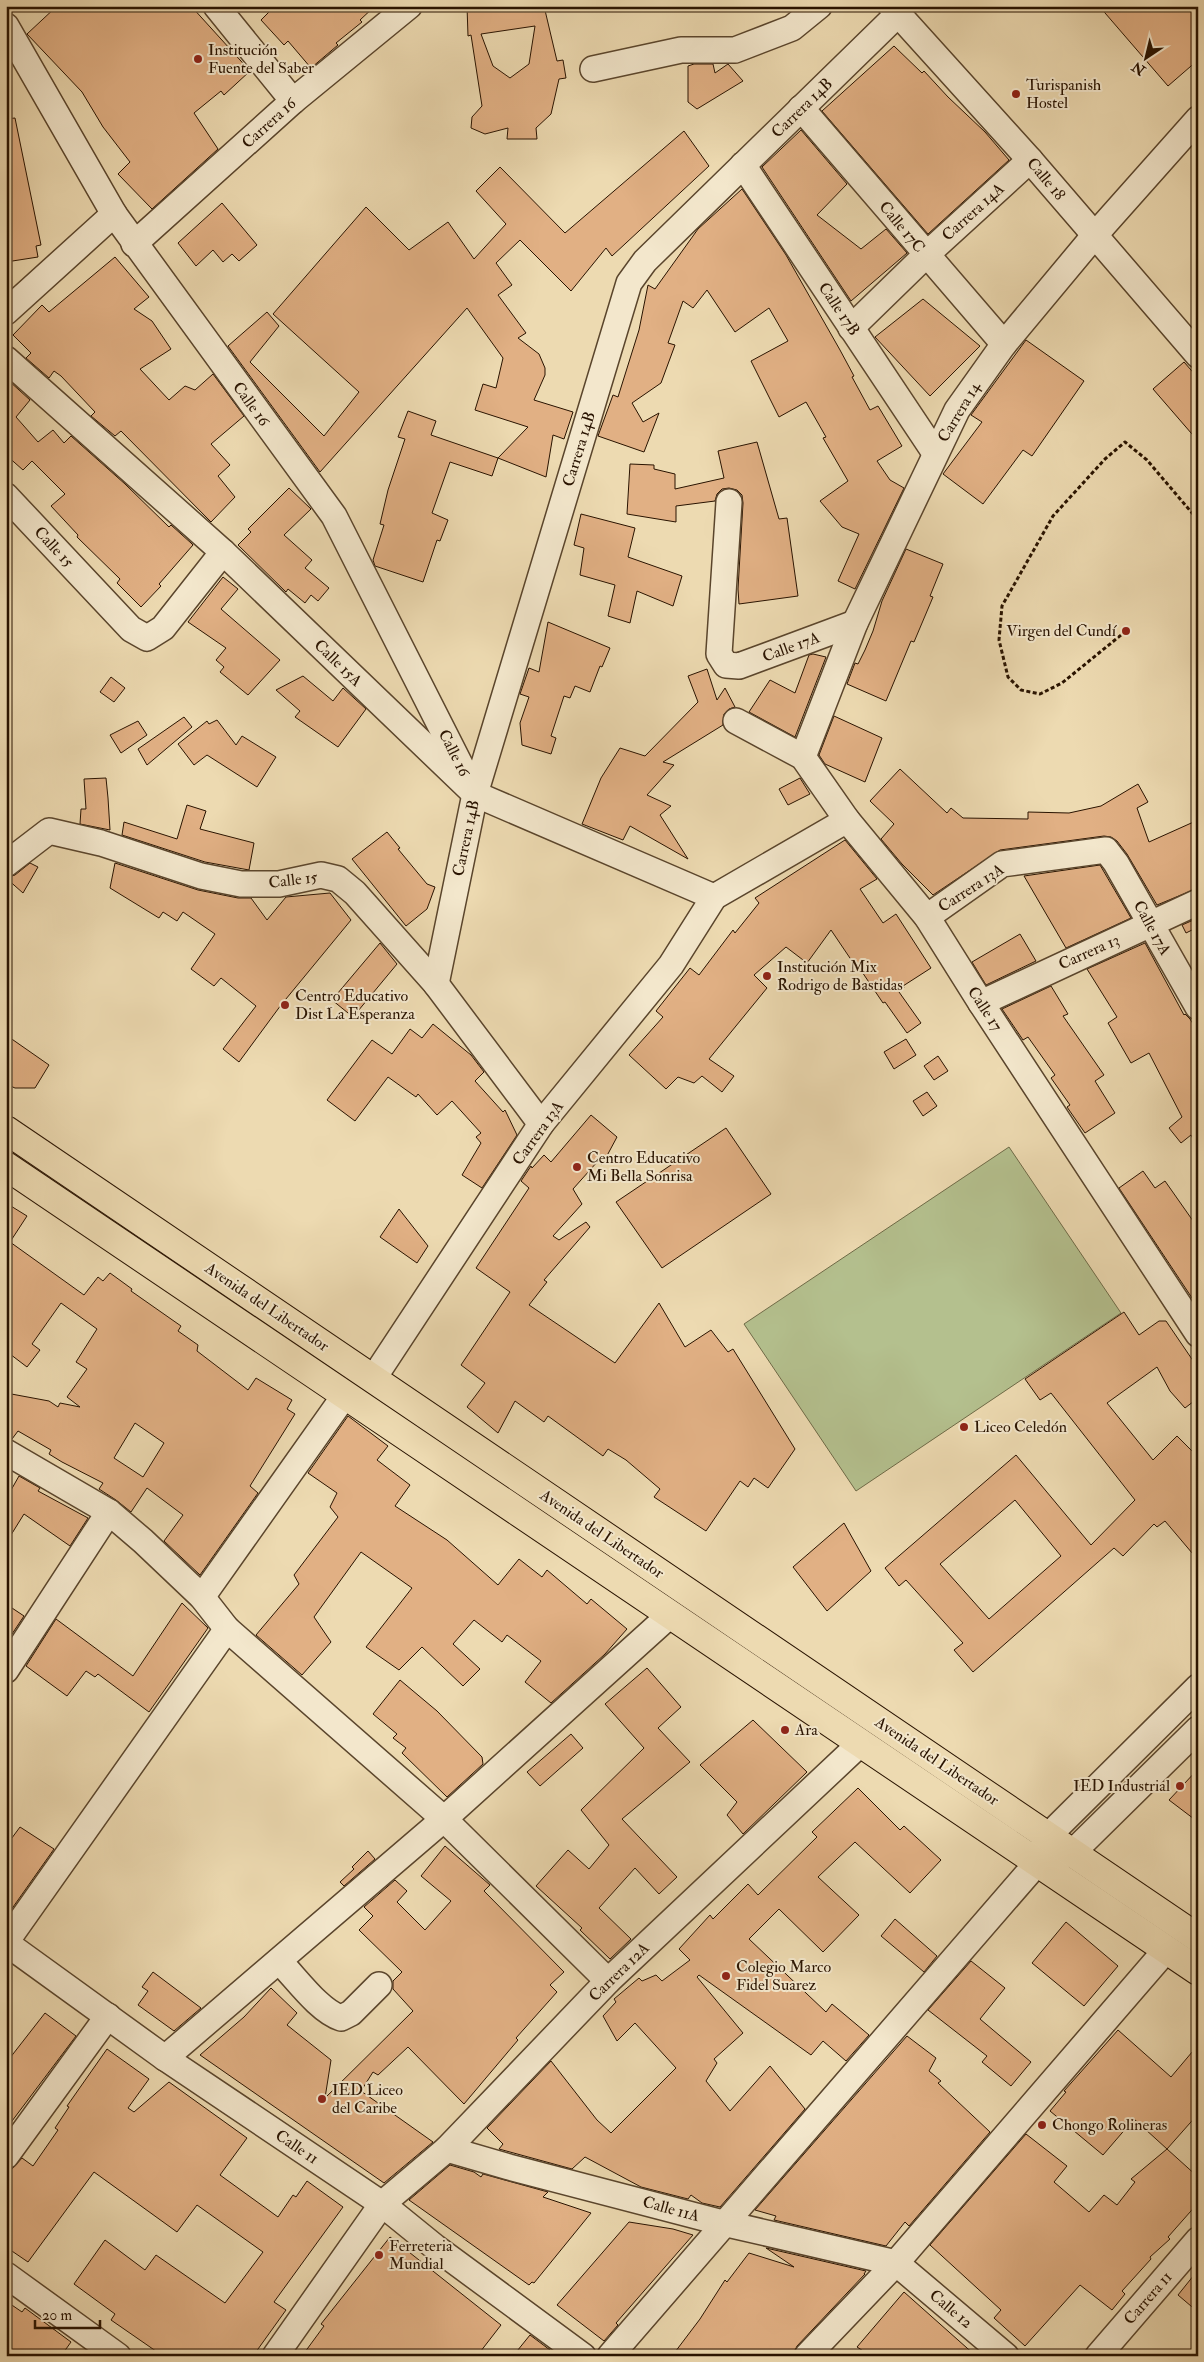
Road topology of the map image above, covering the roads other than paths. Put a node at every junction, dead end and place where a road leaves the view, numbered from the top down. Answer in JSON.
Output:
{"nodes":[{"id":1,"x":9,"y":6,"type":"edge"},
{"id":2,"x":216,"y":6,"type":"edge"},
{"id":3,"x":409,"y":6,"type":"edge"},
{"id":4,"x":819,"y":6,"type":"edge"},
{"id":5,"x":6,"y":9,"type":"edge"},
{"id":6,"x":895,"y":10,"type":"edge"},
{"id":7,"x":6,"y":26,"type":"edge"},
{"id":8,"x":593,"y":70,"type":"dead end"},
{"id":9,"x":293,"y":101,"type":"junction"},
{"id":10,"x":801,"y":108,"type":"junction"},
{"id":11,"x":1198,"y":119,"type":"edge"},
{"id":12,"x":1030,"y":160,"type":"junction"},
{"id":13,"x":743,"y":165,"type":"junction"},
{"id":14,"x":114,"y":214,"type":"junction"},
{"id":15,"x":1094,"y":236,"type":"junction"},
{"id":16,"x":134,"y":244,"type":"junction"},
{"id":17,"x":926,"y":255,"type":"junction"},
{"id":18,"x":6,"y":312,"type":"edge"},
{"id":19,"x":851,"y":328,"type":"junction"},
{"id":20,"x":1004,"y":344,"type":"junction"},
{"id":21,"x":1198,"y":355,"type":"edge"},
{"id":22,"x":6,"y":358,"type":"edge"},
{"id":23,"x":935,"y":453,"type":"junction"},
{"id":24,"x":6,"y":496,"type":"edge"},
{"id":25,"x":729,"y":502,"type":"dead end"},
{"id":26,"x":223,"y":552,"type":"junction"},
{"id":27,"x":855,"y":623,"type":"junction"},
{"id":28,"x":736,"y":720,"type":"dead end"},
{"id":29,"x":803,"y":757,"type":"junction"},
{"id":30,"x":475,"y":794,"type":"junction"},
{"id":31,"x":847,"y":820,"type":"junction"},
{"id":32,"x":1106,"y":850,"type":"joint"},
{"id":33,"x":6,"y":864,"type":"edge"},
{"id":34,"x":714,"y":897,"type":"junction"},
{"id":35,"x":1198,"y":902,"type":"edge"},
{"id":36,"x":927,"y":917,"type":"junction"},
{"id":37,"x":1150,"y":925,"type":"junction"},
{"id":38,"x":436,"y":984,"type":"junction"},
{"id":39,"x":981,"y":1003,"type":"junction"},
{"id":40,"x":1198,"y":1007,"type":"edge"},
{"id":41,"x":541,"y":1124,"type":"junction"},
{"id":42,"x":6,"y":1130,"type":"edge"},
{"id":43,"x":6,"y":1166,"type":"edge"},
{"id":44,"x":1198,"y":1334,"type":"edge"},
{"id":45,"x":373,"y":1379,"type":"junction"},
{"id":46,"x":345,"y":1395,"type":"junction"},
{"id":47,"x":6,"y":1452,"type":"edge"},
{"id":48,"x":109,"y":1512,"type":"junction"},
{"id":49,"x":202,"y":1597,"type":"junction"},
{"id":50,"x":670,"y":1614,"type":"junction"},
{"id":51,"x":227,"y":1628,"type":"junction"},
{"id":52,"x":6,"y":1670,"type":"edge"},
{"id":53,"x":1198,"y":1687,"type":"edge"},
{"id":54,"x":1198,"y":1729,"type":"edge"},
{"id":55,"x":861,"y":1743,"type":"junction"},
{"id":56,"x":444,"y":1819,"type":"junction"},
{"id":57,"x":1048,"y":1836,"type":"junction"},
{"id":58,"x":1072,"y":1853,"type":"junction"},
{"id":59,"x":1036,"y":1862,"type":"junction"},
{"id":60,"x":1198,"y":1938,"type":"edge"},
{"id":61,"x":6,"y":1942,"type":"edge"},
{"id":62,"x":1166,"y":1950,"type":"junction"},
{"id":63,"x":279,"y":1961,"type":"junction"},
{"id":64,"x":1198,"y":1971,"type":"edge"},
{"id":65,"x":608,"y":1981,"type":"junction"},
{"id":66,"x":380,"y":1985,"type":"dead end"},
{"id":67,"x":108,"y":2016,"type":"junction"},
{"id":68,"x":165,"y":2058,"type":"junction"},
{"id":69,"x":447,"y":2149,"type":"junction"},
{"id":70,"x":6,"y":2156,"type":"edge"},
{"id":71,"x":382,"y":2204,"type":"junction"},
{"id":72,"x":723,"y":2223,"type":"junction"},
{"id":73,"x":1198,"y":2240,"type":"edge"},
{"id":74,"x":896,"y":2263,"type":"junction"},
{"id":75,"x":6,"y":2275,"type":"edge"},
{"id":76,"x":118,"y":2356,"type":"edge"},
{"id":77,"x":275,"y":2356,"type":"edge"},
{"id":78,"x":584,"y":2356,"type":"edge"},
{"id":79,"x":610,"y":2356,"type":"edge"},
{"id":80,"x":807,"y":2356,"type":"edge"},
{"id":81,"x":1006,"y":2356,"type":"edge"},
{"id":82,"x":1098,"y":2356,"type":"edge"}],
"edges":[{"from":1,"to":5,"type":"street"},
{"from":2,"to":9,"type":"street"},
{"from":3,"to":9,"type":"street","name":"Carrera 16"},
{"from":4,"to":8,"type":"street"},
{"from":6,"to":10,"type":"street","name":"Carrera 14B"},
{"from":6,"to":12,"type":"street","name":"Calle 18"},
{"from":7,"to":14,"type":"street","name":"Calle 16"},
{"from":9,"to":16,"type":"street","name":"Carrera 16"},
{"from":10,"to":13,"type":"street","name":"Carrera 14B"},
{"from":10,"to":17,"type":"street","name":"Calle 17C"},
{"from":11,"to":15,"type":"street","name":"Carrera 14"},
{"from":12,"to":15,"type":"street","name":"Calle 18"},
{"from":12,"to":17,"type":"street","name":"Carrera 14A"},
{"from":13,"to":19,"type":"street","name":"Calle 17B"},
{"from":13,"to":30,"type":"street","name":"Carrera 14B"},
{"from":14,"to":16,"type":"street","name":"Calle 16"},
{"from":14,"to":18,"type":"street"},
{"from":15,"to":20,"type":"street","name":"Carrera 14"},
{"from":15,"to":21,"type":"street","name":"Calle 18"},
{"from":16,"to":30,"type":"street","name":"Calle 16"},
{"from":17,"to":19,"type":"street","name":"Carrera 14A"},
{"from":17,"to":20,"type":"street","name":"Calle 17C"},
{"from":19,"to":23,"type":"street","name":"Calle 17B"},
{"from":20,"to":23,"type":"street","name":"Carrera 14"},
{"from":22,"to":26,"type":"street","name":"Calle 15A"},
{"from":23,"to":27,"type":"street","name":"Carrera 14"},
{"from":24,"to":26,"type":"street","name":"Calle 15"},
{"from":25,"to":27,"type":"street","name":"Calle 17A"},
{"from":26,"to":30,"type":"street","name":"Calle 15A"},
{"from":27,"to":29,"type":"street","name":"Carrera 14"},
{"from":28,"to":29,"type":"street","name":"Calle 17"},
{"from":29,"to":31,"type":"street","name":"Calle 17"},
{"from":30,"to":34,"type":"street","name":"Calle 15A"},
{"from":30,"to":38,"type":"street","name":"Carrera 14B"},
{"from":31,"to":34,"type":"street"},
{"from":31,"to":36,"type":"street","name":"Calle 17"},
{"from":32,"to":36,"type":"street","name":"Carrera 13A"},
{"from":32,"to":37,"type":"street","name":"Calle 17A"},
{"from":33,"to":38,"type":"street","name":"Calle 15"},
{"from":34,"to":41,"type":"street","name":"Carrera 13A"},
{"from":35,"to":37,"type":"street","name":"Carrera 13"},
{"from":36,"to":39,"type":"street","name":"Calle 17"},
{"from":37,"to":39,"type":"street","name":"Carrera 13"},
{"from":37,"to":40,"type":"street","name":"Calle 17A"},
{"from":38,"to":41,"type":"street","name":"Calle 15"},
{"from":39,"to":44,"type":"street","name":"Calle 17"},
{"from":41,"to":45,"type":"street","name":"Carrera 13A"},
{"from":42,"to":45,"type":"main road","name":"Avenida del Libertador"},
{"from":43,"to":46,"type":"main road","name":"Avenida del Libertador"},
{"from":45,"to":57,"type":"main road","name":"Avenida del Libertador"},
{"from":46,"to":49,"type":"street"},
{"from":46,"to":50,"type":"main road","name":"Avenida del Libertador"},
{"from":47,"to":48,"type":"street"},
{"from":48,"to":49,"type":"street"},
{"from":48,"to":52,"type":"street"},
{"from":49,"to":51,"type":"street"},
{"from":50,"to":55,"type":"main road","name":"Avenida del Libertador"},
{"from":50,"to":56,"type":"street"},
{"from":51,"to":56,"type":"street"},
{"from":51,"to":61,"type":"street"},
{"from":53,"to":57,"type":"street"},
{"from":54,"to":58,"type":"street"},
{"from":55,"to":59,"type":"main road","name":"Avenida del Libertador"},
{"from":55,"to":65,"type":"street","name":"Carrera 12A"},
{"from":56,"to":63,"type":"street"},
{"from":56,"to":65,"type":"street"},
{"from":57,"to":58,"type":"main road","name":"Avenida del Libertador"},
{"from":57,"to":59,"type":"street"},
{"from":58,"to":59,"type":"street"},
{"from":58,"to":60,"type":"main road","name":"Avenida del Libertador"},
{"from":59,"to":62,"type":"main road","name":"Avenida del Libertador"},
{"from":59,"to":72,"type":"street"},
{"from":61,"to":67,"type":"street","name":"Calle 11"},
{"from":62,"to":64,"type":"main road","name":"Avenida del Libertador"},
{"from":62,"to":74,"type":"street"},
{"from":63,"to":66,"type":"street"},
{"from":63,"to":68,"type":"street"},
{"from":65,"to":69,"type":"street","name":"Carrera 12A"},
{"from":67,"to":68,"type":"street","name":"Calle 11"},
{"from":67,"to":70,"type":"street"},
{"from":68,"to":71,"type":"street","name":"Calle 11"},
{"from":69,"to":71,"type":"street","name":"Carrera 12A"},
{"from":69,"to":72,"type":"street","name":"Calle 11A"},
{"from":71,"to":77,"type":"street","name":"Carrera 12A"},
{"from":71,"to":78,"type":"street","name":"Calle 11"},
{"from":72,"to":74,"type":"street","name":"Calle 11A"},
{"from":72,"to":79,"type":"street"},
{"from":73,"to":82,"type":"street","name":"Carrera 11"},
{"from":74,"to":80,"type":"street"},
{"from":74,"to":81,"type":"street","name":"Calle 12"},
{"from":75,"to":76,"type":"street"}]}
